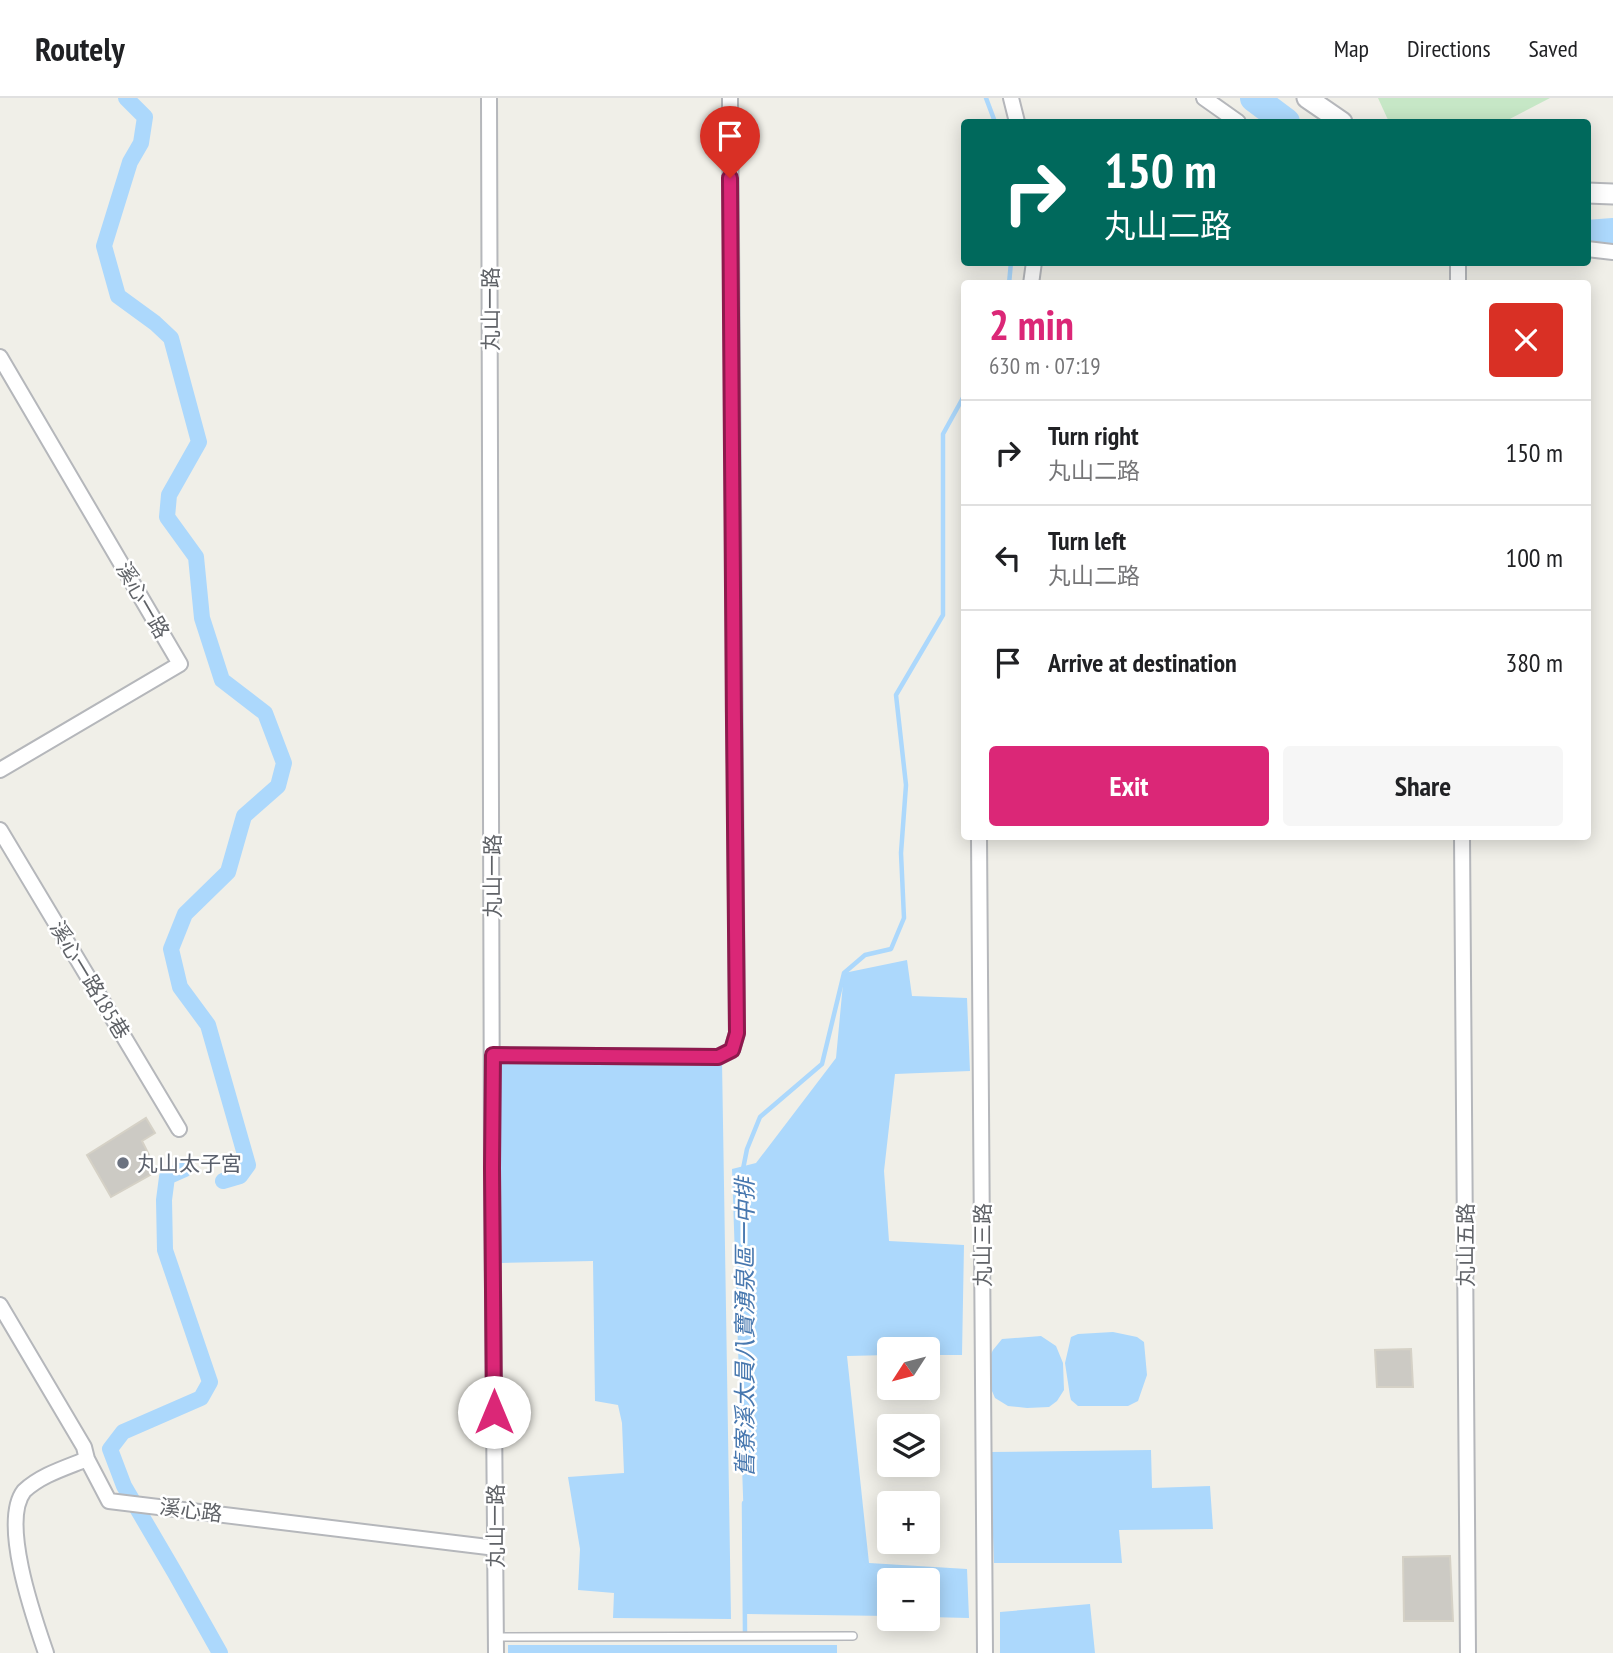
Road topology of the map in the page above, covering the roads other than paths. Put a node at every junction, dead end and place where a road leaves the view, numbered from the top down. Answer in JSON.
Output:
{"nodes":[{"id":1,"x":489,"y":98,"type":"edge"},
{"id":2,"x":730,"y":98,"type":"edge"},
{"id":3,"x":1011,"y":98,"type":"edge"},
{"id":4,"x":1204,"y":98,"type":"edge"},
{"id":5,"x":1307,"y":98,"type":"edge"},
{"id":6,"x":1016,"y":119,"type":"edge"},
{"id":7,"x":1234,"y":119,"type":"edge"},
{"id":8,"x":1338,"y":119,"type":"edge"},
{"id":9,"x":1591,"y":192,"type":"edge"},
{"id":10,"x":1613,"y":194,"type":"edge"},
{"id":11,"x":1591,"y":250,"type":"edge"},
{"id":12,"x":1613,"y":252,"type":"edge"},
{"id":13,"x":0,"y":357,"type":"edge"},
{"id":14,"x":0,"y":770,"type":"edge"},
{"id":15,"x":0,"y":830,"type":"edge"},
{"id":16,"x":979,"y":840,"type":"edge"},
{"id":17,"x":1462,"y":840,"type":"edge"},
{"id":18,"x":493,"y":1055,"type":"junction"},
{"id":19,"x":179,"y":1129,"type":"dead end"},
{"id":20,"x":0,"y":1305,"type":"edge"},
{"id":21,"x":87,"y":1459,"type":"junction"},
{"id":22,"x":496,"y":1548,"type":"junction"},
{"id":23,"x":853,"y":1636,"type":"dead end"},
{"id":24,"x":496,"y":1637,"type":"junction"},
{"id":25,"x":46,"y":1653,"type":"edge"},
{"id":26,"x":496,"y":1653,"type":"edge"},
{"id":27,"x":985,"y":1653,"type":"edge"},
{"id":28,"x":1468,"y":1653,"type":"edge"}],
"edges":[{"from":1,"to":18,"type":"street","name":"丸山一路"},
{"from":2,"to":18,"type":"street"},
{"from":3,"to":6,"type":"street"},
{"from":4,"to":7,"type":"street"},
{"from":5,"to":8,"type":"street"},
{"from":9,"to":10,"type":"street"},
{"from":11,"to":12,"type":"street"},
{"from":13,"to":14,"type":"street","name":"溪心一路"},
{"from":15,"to":19,"type":"street","name":"溪心一路185巷"},
{"from":16,"to":27,"type":"street","name":"丸山三路"},
{"from":17,"to":28,"type":"street","name":"丸山五路"},
{"from":18,"to":22,"type":"street","name":"丸山一路"},
{"from":20,"to":21,"type":"street","name":"溪心路"},
{"from":21,"to":22,"type":"street","name":"溪心路"},
{"from":21,"to":25,"type":"street"},
{"from":22,"to":24,"type":"street","name":"丸山一路"},
{"from":23,"to":24,"type":"lane"},
{"from":24,"to":26,"type":"street","name":"丸山一路"}]}
